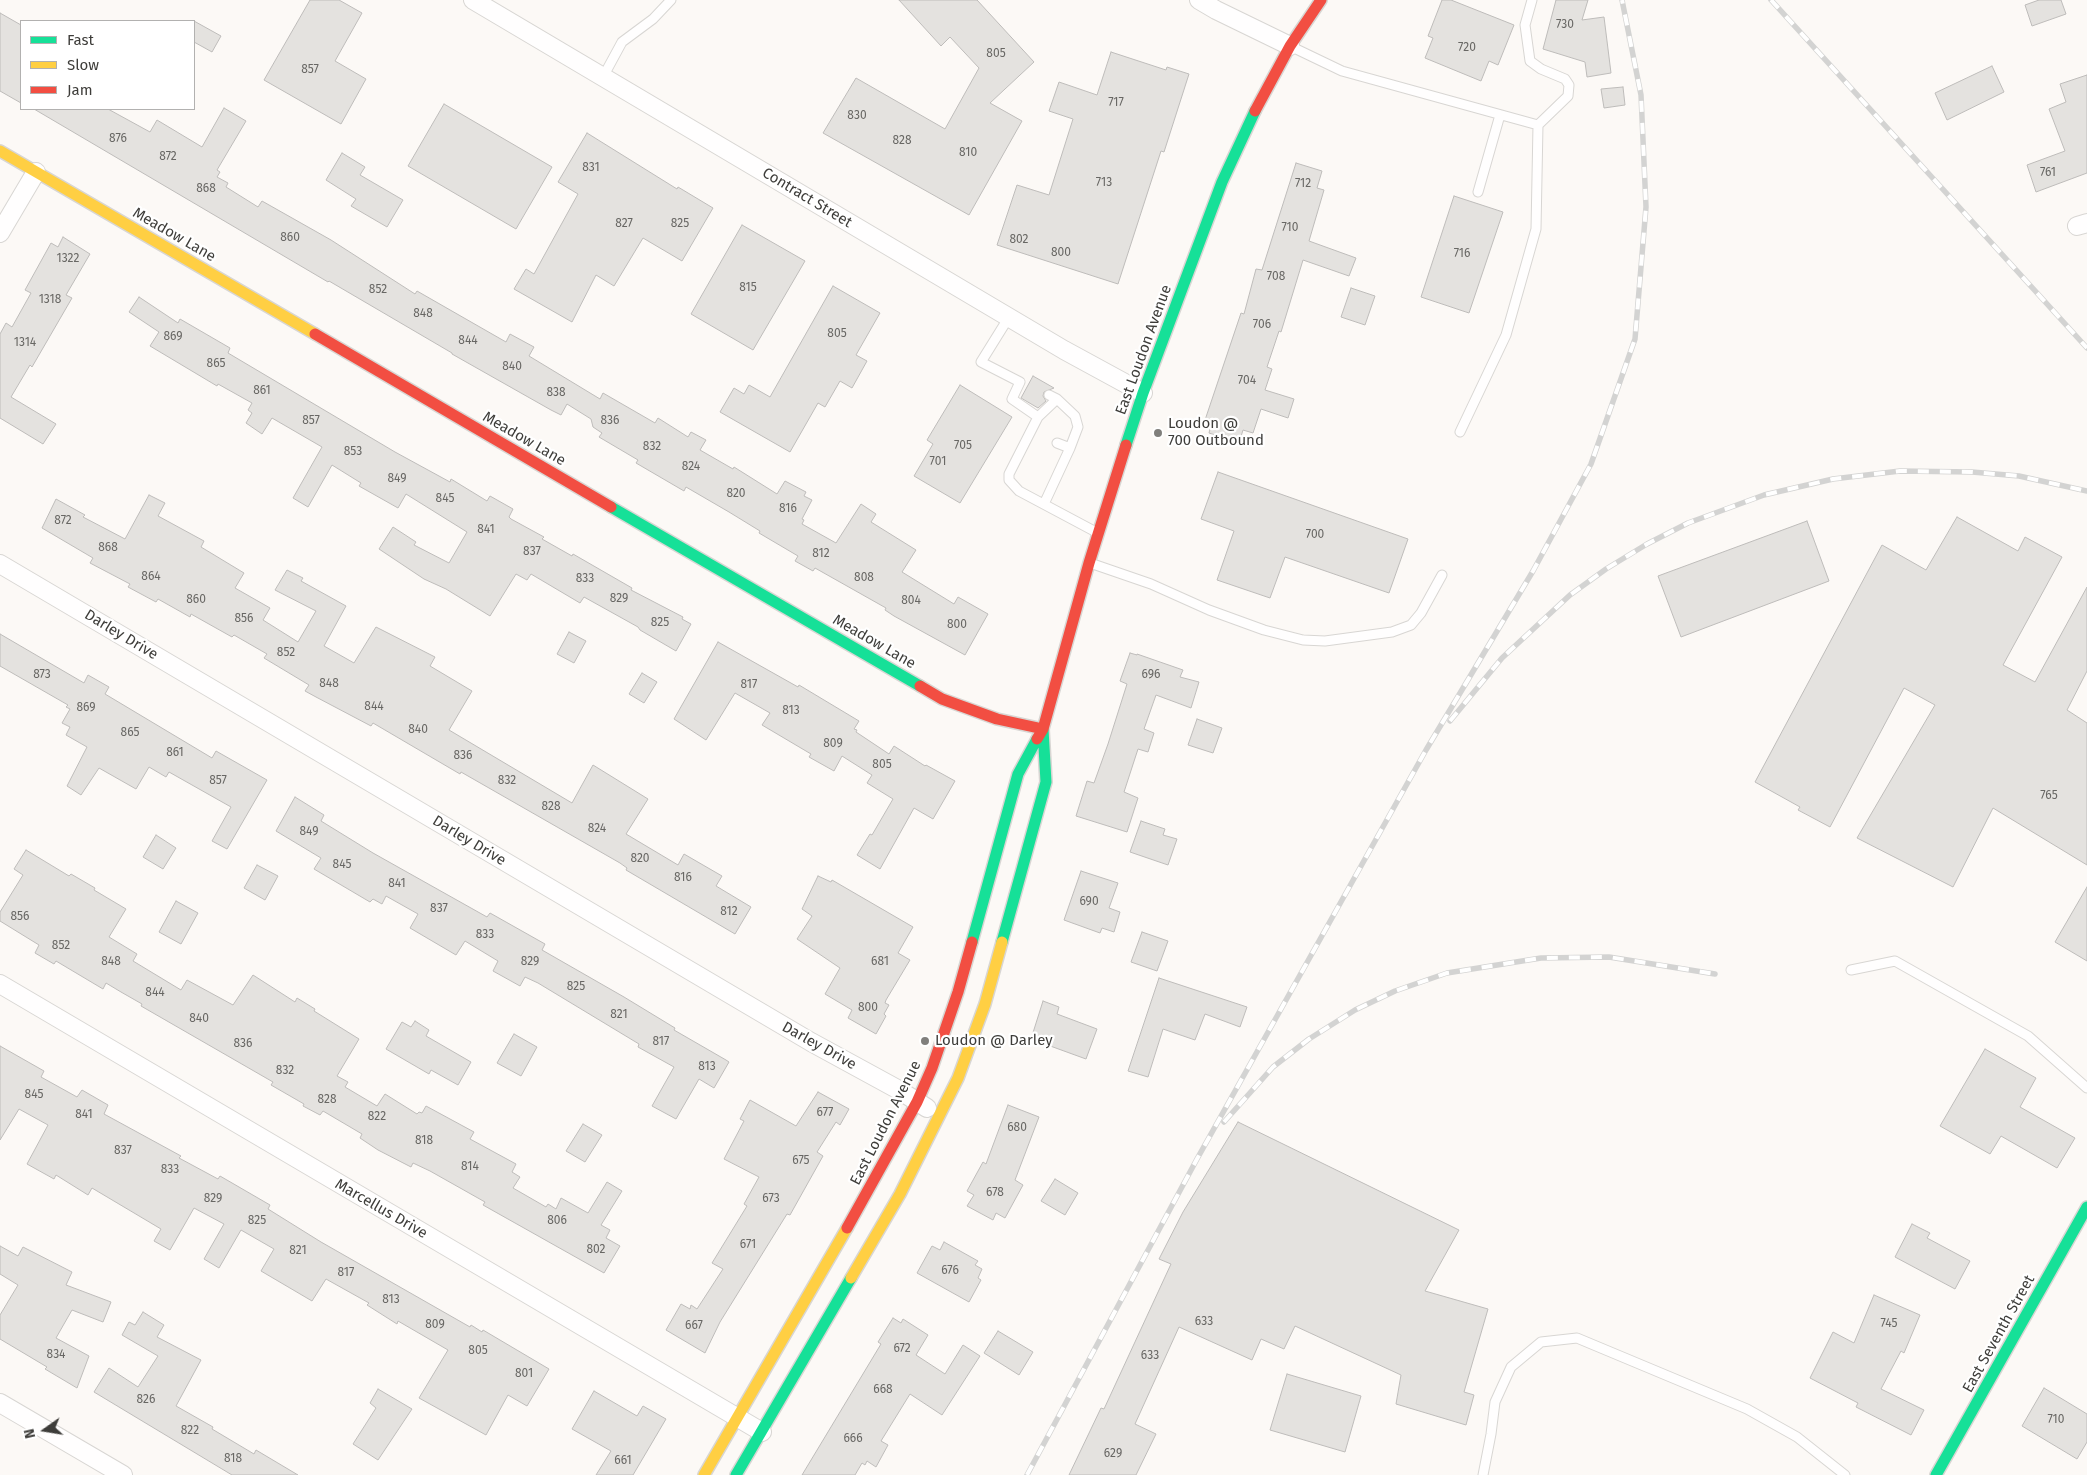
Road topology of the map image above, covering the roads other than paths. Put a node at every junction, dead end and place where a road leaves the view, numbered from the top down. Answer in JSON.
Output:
{"nodes":[{"id":1,"x":473,"y":0,"type":"edge"},
{"id":2,"x":671,"y":0,"type":"edge"},
{"id":3,"x":1199,"y":0,"type":"edge"},
{"id":4,"x":1321,"y":0,"type":"edge"},
{"id":5,"x":1532,"y":0,"type":"edge"},
{"id":6,"x":1290,"y":46,"type":"junction"},
{"id":7,"x":603,"y":77,"type":"junction"},
{"id":8,"x":1500,"y":115,"type":"junction"},
{"id":9,"x":1538,"y":125,"type":"junction"},
{"id":10,"x":0,"y":151,"type":"edge"},
{"id":11,"x":36,"y":172,"type":"junction"},
{"id":12,"x":1478,"y":192,"type":"dead end"},
{"id":13,"x":0,"y":234,"type":"edge"},
{"id":14,"x":1009,"y":317,"type":"junction"},
{"id":15,"x":1143,"y":392,"type":"junction"},
{"id":16,"x":1038,"y":417,"type":"junction"},
{"id":17,"x":1460,"y":432,"type":"dead end"},
{"id":18,"x":1057,"y":443,"type":"dead end"},
{"id":19,"x":1070,"y":448,"type":"junction"},
{"id":20,"x":1044,"y":504,"type":"junction"},
{"id":21,"x":1099,"y":533,"type":"junction"},
{"id":22,"x":1090,"y":563,"type":"junction"},
{"id":23,"x":0,"y":564,"type":"edge"},
{"id":24,"x":1442,"y":575,"type":"dead end"},
{"id":25,"x":1043,"y":729,"type":"junction"},
{"id":26,"x":1852,"y":970,"type":"dead end"},
{"id":27,"x":0,"y":984,"type":"edge"},
{"id":28,"x":2087,"y":1088,"type":"edge"},
{"id":29,"x":917,"y":1102,"type":"junction"},
{"id":30,"x":940,"y":1115,"type":"junction"},
{"id":31,"x":2087,"y":1207,"type":"edge"},
{"id":32,"x":0,"y":1403,"type":"edge"},
{"id":33,"x":737,"y":1418,"type":"junction"},
{"id":34,"x":762,"y":1432,"type":"junction"},
{"id":35,"x":123,"y":1475,"type":"edge"},
{"id":36,"x":704,"y":1475,"type":"edge"},
{"id":37,"x":736,"y":1475,"type":"edge"},
{"id":38,"x":1483,"y":1475,"type":"edge"},
{"id":39,"x":1846,"y":1475,"type":"edge"},
{"id":40,"x":1936,"y":1475,"type":"edge"}],
"edges":[{"from":1,"to":7,"type":"street","name":"Contract Street"},
{"from":2,"to":7,"type":"lane"},
{"from":3,"to":6,"type":"street"},
{"from":4,"to":6,"type":"main road","name":"East Loudon Avenue"},
{"from":5,"to":9,"type":"lane"},
{"from":6,"to":8,"type":"lane"},
{"from":6,"to":15,"type":"main road","name":"East Loudon Avenue"},
{"from":7,"to":14,"type":"street","name":"Contract Street"},
{"from":8,"to":9,"type":"lane"},
{"from":8,"to":12,"type":"lane"},
{"from":9,"to":17,"type":"lane"},
{"from":10,"to":11,"type":"main road","name":"Meadow Lane"},
{"from":11,"to":13,"type":"street"},
{"from":11,"to":25,"type":"main road","name":"Meadow Lane"},
{"from":14,"to":15,"type":"street","name":"Contract Street"},
{"from":14,"to":16,"type":"lane"},
{"from":15,"to":21,"type":"main road","name":"East Loudon Avenue"},
{"from":16,"to":19,"type":"lane"},
{"from":16,"to":20,"type":"lane"},
{"from":18,"to":19,"type":"lane"},
{"from":19,"to":20,"type":"lane"},
{"from":20,"to":21,"type":"lane"},
{"from":21,"to":22,"type":"main road","name":"East Loudon Avenue"},
{"from":22,"to":24,"type":"lane"},
{"from":22,"to":25,"type":"main road","name":"East Loudon Avenue"},
{"from":23,"to":29,"type":"street","name":"Darley Drive"},
{"from":25,"to":29,"type":"main road","name":"East Loudon Avenue"},
{"from":25,"to":30,"type":"main road","name":"East Loudon Avenue"},
{"from":26,"to":28,"type":"lane"},
{"from":27,"to":33,"type":"street","name":"Marcellus Drive"},
{"from":29,"to":30,"type":"street","name":"Darley Drive"},
{"from":29,"to":33,"type":"main road","name":"East Loudon Avenue"},
{"from":30,"to":34,"type":"main road","name":"East Loudon Avenue"},
{"from":31,"to":40,"type":"main road","name":"East Seventh Street"},
{"from":32,"to":35,"type":"street"},
{"from":33,"to":34,"type":"street","name":"Marcellus Drive"},
{"from":33,"to":36,"type":"main road","name":"East Loudon Avenue"},
{"from":34,"to":37,"type":"main road","name":"East Loudon Avenue"},
{"from":38,"to":39,"type":"lane"}]}
